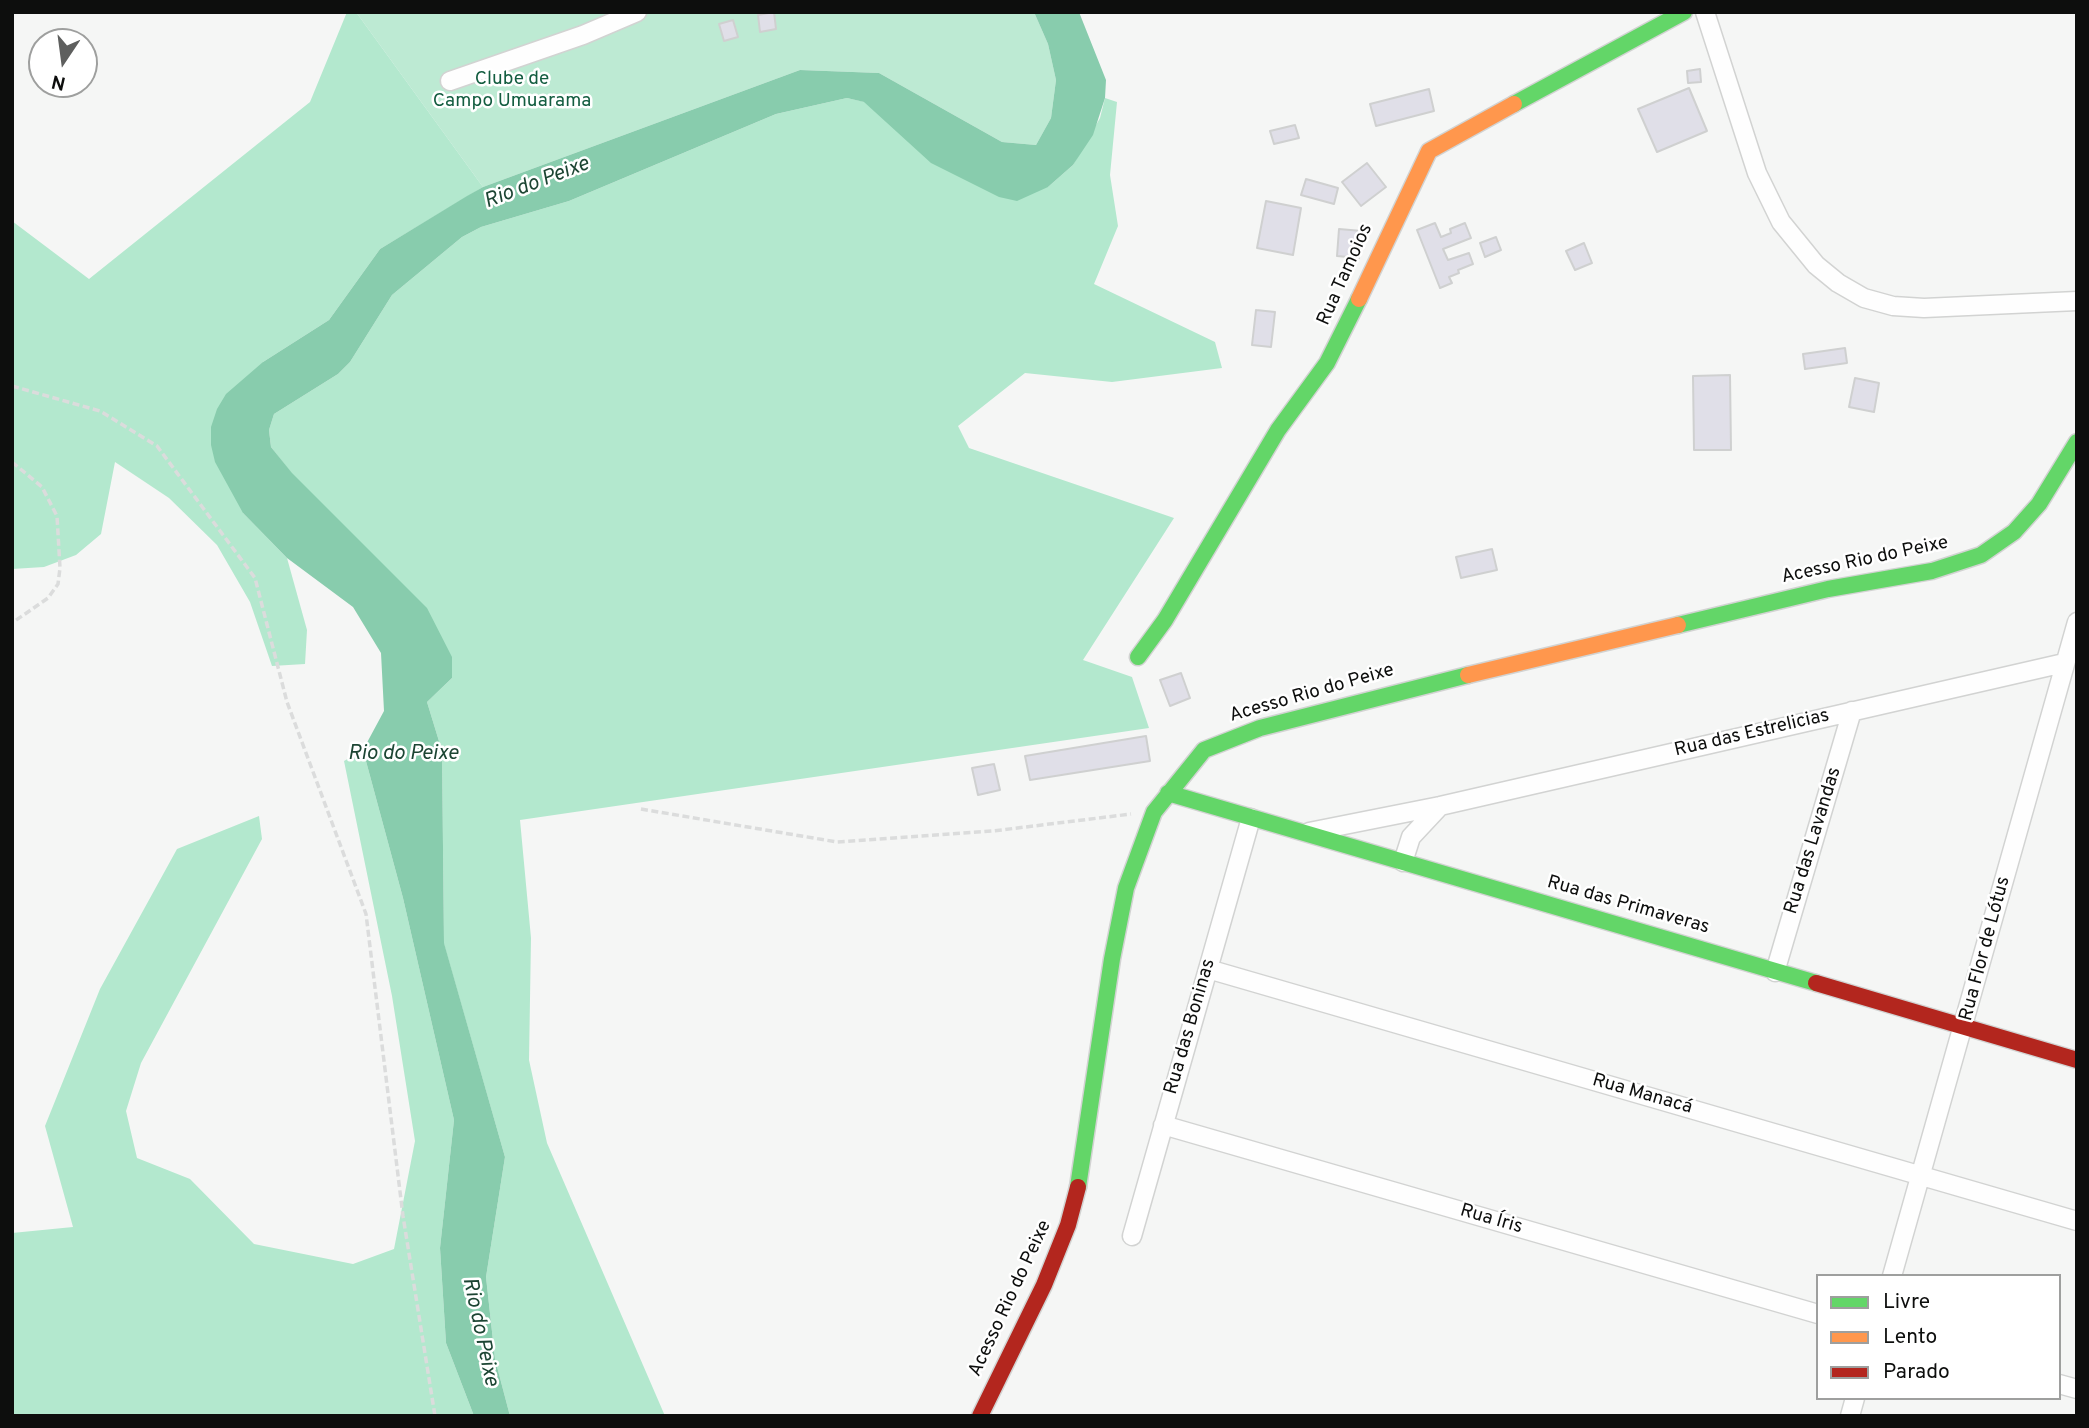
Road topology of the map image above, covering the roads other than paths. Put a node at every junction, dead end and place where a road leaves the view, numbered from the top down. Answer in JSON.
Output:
{"nodes":[{"id":1,"x":637,"y":12,"type":"edge"},
{"id":2,"x":1684,"y":12,"type":"edge"},
{"id":3,"x":1704,"y":12,"type":"edge"},
{"id":4,"x":450,"y":81,"type":"dead end"},
{"id":5,"x":2077,"y":301,"type":"edge"},
{"id":6,"x":2077,"y":442,"type":"edge"},
{"id":7,"x":2077,"y":622,"type":"edge"},
{"id":8,"x":1138,"y":657,"type":"dead end"},
{"id":9,"x":2064,"y":663,"type":"junction"},
{"id":10,"x":1852,"y":711,"type":"junction"},
{"id":11,"x":1168,"y":793,"type":"junction"},
{"id":12,"x":1440,"y":806,"type":"junction"},
{"id":13,"x":1251,"y":818,"type":"junction"},
{"id":14,"x":1303,"y":833,"type":"junction"},
{"id":15,"x":1404,"y":862,"type":"junction"},
{"id":16,"x":1208,"y":969,"type":"junction"},
{"id":17,"x":1775,"y":972,"type":"junction"},
{"id":18,"x":1964,"y":1027,"type":"junction"},
{"id":19,"x":2077,"y":1060,"type":"edge"},
{"id":20,"x":1163,"y":1125,"type":"junction"},
{"id":21,"x":1921,"y":1176,"type":"junction"},
{"id":22,"x":2077,"y":1222,"type":"edge"},
{"id":23,"x":1132,"y":1236,"type":"dead end"},
{"id":24,"x":1893,"y":1274,"type":"edge"},
{"id":25,"x":1816,"y":1313,"type":"edge"},
{"id":26,"x":980,"y":1416,"type":"edge"}],
"edges":[{"from":1,"to":4,"type":"street"},
{"from":2,"to":8,"type":"street","name":"Rua Tamoios"},
{"from":3,"to":5,"type":"street"},
{"from":6,"to":11,"type":"street","name":"Acesso Rio do Peixe"},
{"from":7,"to":9,"type":"street","name":"Rua Flor de Lótus"},
{"from":9,"to":10,"type":"street","name":"Rua das Estrelicias"},
{"from":9,"to":18,"type":"street","name":"Rua Flor de Lótus"},
{"from":10,"to":12,"type":"street","name":"Rua das Estrelicias"},
{"from":10,"to":17,"type":"street","name":"Rua das Lavandas"},
{"from":11,"to":13,"type":"street","name":"Rua das Primaveras"},
{"from":11,"to":26,"type":"street","name":"Acesso Rio do Peixe"},
{"from":12,"to":14,"type":"street","name":"Rua das Estrelicias"},
{"from":12,"to":15,"type":"street"},
{"from":13,"to":14,"type":"street","name":"Rua das Primaveras"},
{"from":13,"to":16,"type":"street","name":"Rua das Boninas"},
{"from":14,"to":15,"type":"street","name":"Rua das Primaveras"},
{"from":15,"to":17,"type":"street","name":"Rua das Primaveras"},
{"from":16,"to":20,"type":"street","name":"Rua das Boninas"},
{"from":16,"to":21,"type":"street","name":"Rua Manacá"},
{"from":17,"to":18,"type":"street","name":"Rua das Primaveras"},
{"from":18,"to":19,"type":"street","name":"Rua das Primaveras"},
{"from":18,"to":21,"type":"street","name":"Rua Flor de Lótus"},
{"from":20,"to":23,"type":"street","name":"Rua das Boninas"},
{"from":20,"to":25,"type":"street","name":"Rua Íris"},
{"from":21,"to":22,"type":"street","name":"Rua Manacá"},
{"from":21,"to":24,"type":"street","name":"Rua Flor de Lótus"}]}
